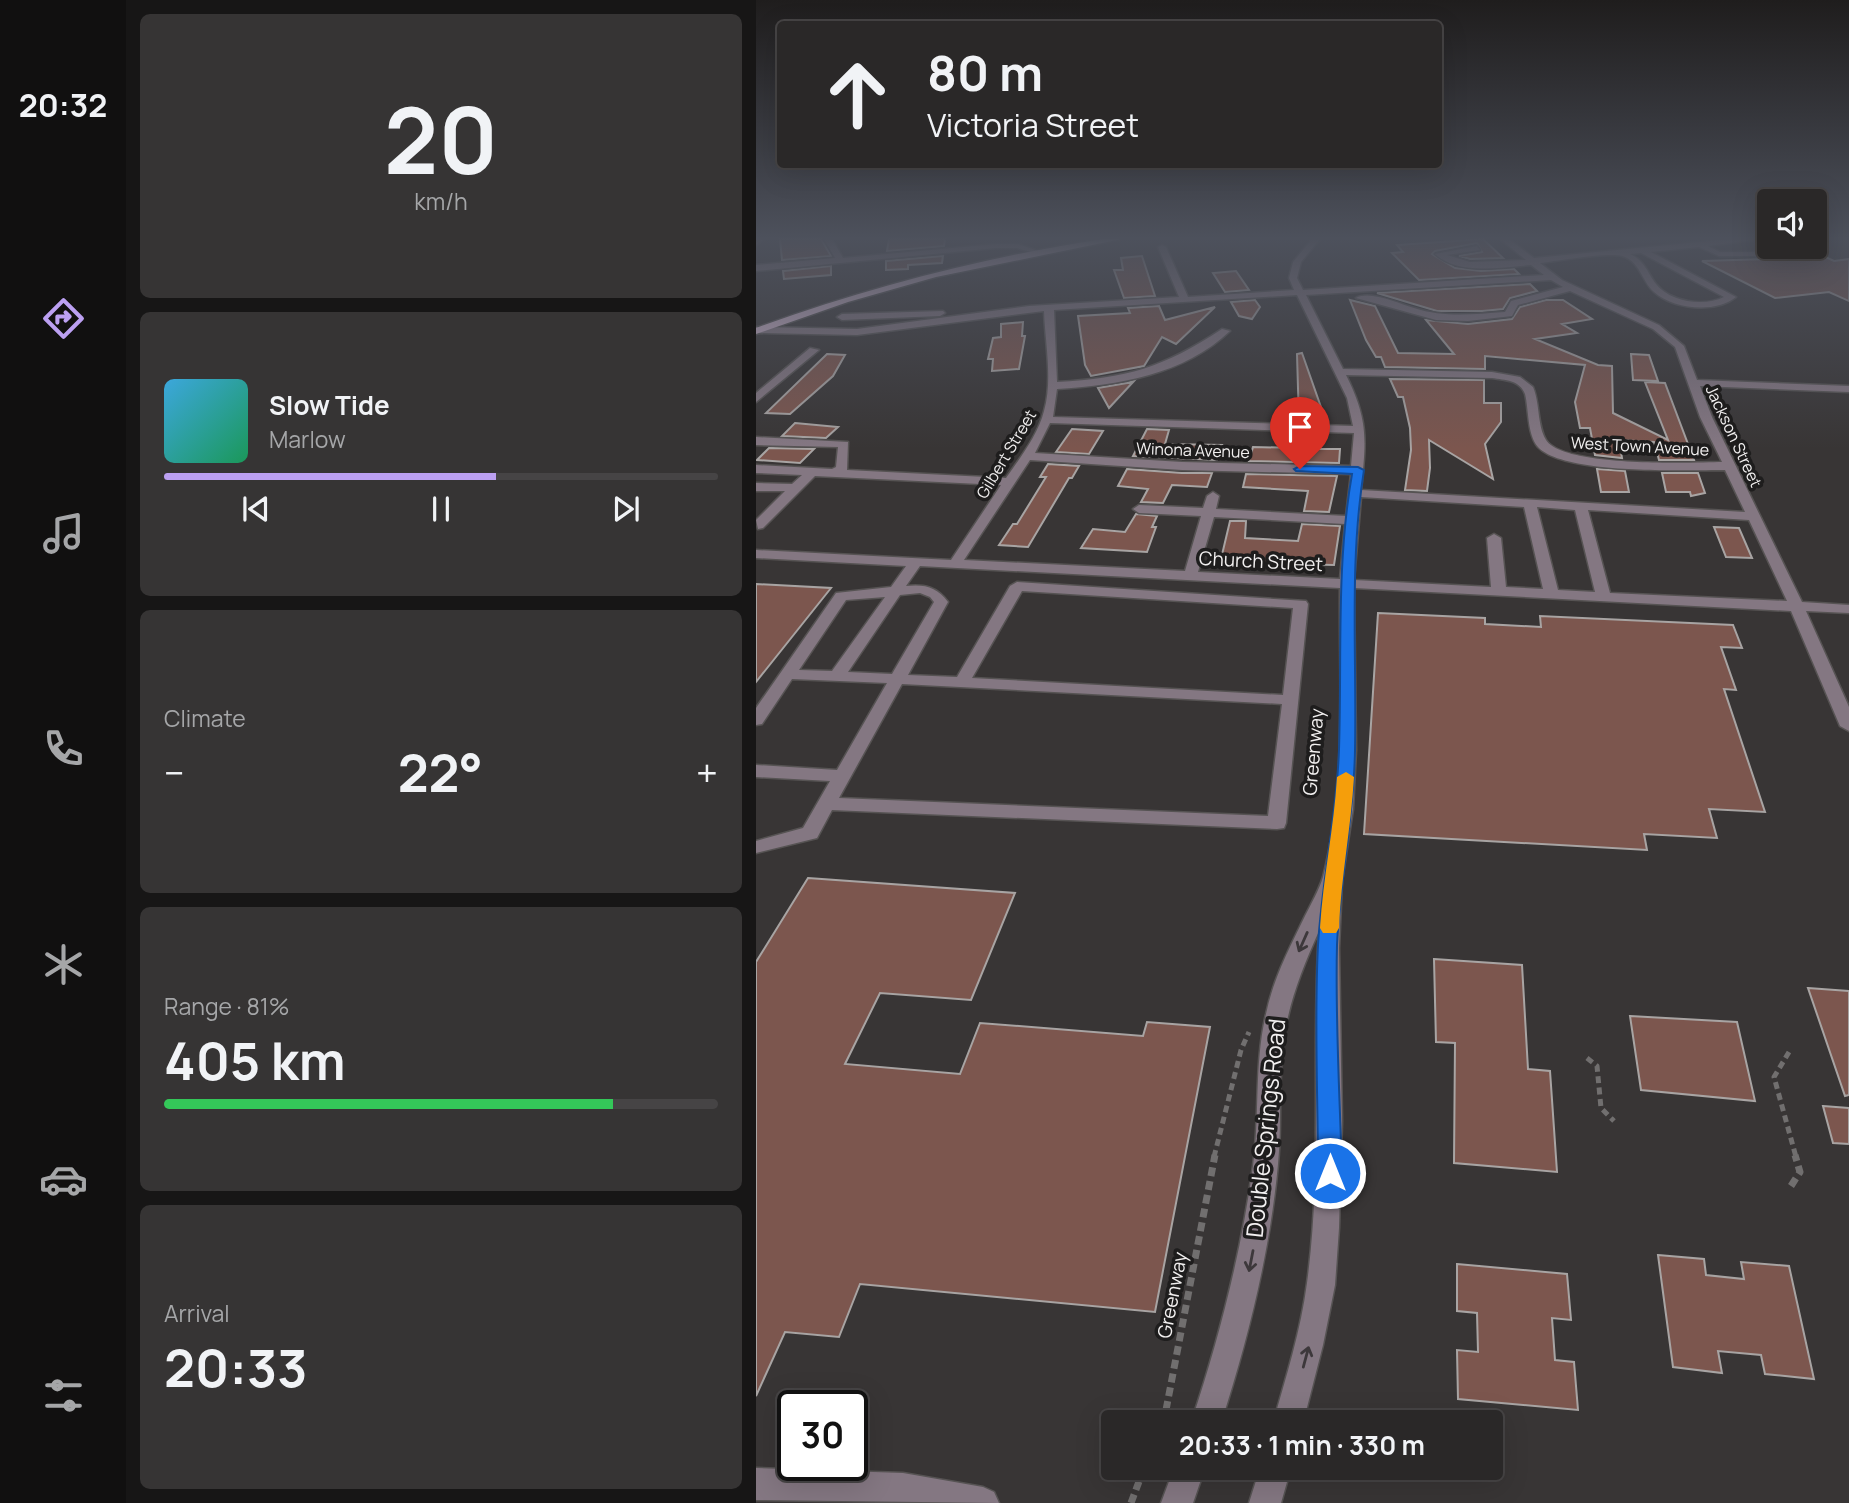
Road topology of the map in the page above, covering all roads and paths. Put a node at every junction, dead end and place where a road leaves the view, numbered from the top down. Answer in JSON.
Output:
{"nodes":[{"id":1,"x":823,"y":309,"type":"edge"},
{"id":2,"x":1038,"y":309,"type":"edge"},
{"id":3,"x":1049,"y":309,"type":"edge"},
{"id":4,"x":1308,"y":309,"type":"edge"},
{"id":5,"x":1409,"y":309,"type":"edge"},
{"id":6,"x":1511,"y":309,"type":"edge"},
{"id":7,"x":1615,"y":309,"type":"edge"},
{"id":8,"x":975,"y":316,"type":"junction"},
{"id":9,"x":842,"y":317,"type":"dead end"},
{"id":10,"x":757,"y":331,"type":"edge"},
{"id":11,"x":1225,"y":331,"type":"dead end"},
{"id":12,"x":814,"y":350,"type":"dead end"},
{"id":13,"x":1340,"y":372,"type":"junction"},
{"id":14,"x":1693,"y":383,"type":"junction"},
{"id":15,"x":1052,"y":386,"type":"junction"},
{"id":16,"x":1849,"y":389,"type":"edge"},
{"id":17,"x":756,"y":399,"type":"edge"},
{"id":18,"x":1047,"y":419,"type":"junction"},
{"id":19,"x":1359,"y":430,"type":"junction"},
{"id":20,"x":756,"y":441,"type":"edge"},
{"id":21,"x":1027,"y":456,"type":"junction"},
{"id":22,"x":1730,"y":466,"type":"junction"},
{"id":23,"x":756,"y":469,"type":"edge"},
{"id":24,"x":1358,"y":470,"type":"junction"},
{"id":25,"x":837,"y":471,"type":"junction"},
{"id":26,"x":812,"y":472,"type":"junction"},
{"id":27,"x":1009,"y":482,"type":"junction"},
{"id":28,"x":756,"y":487,"type":"edge"},
{"id":29,"x":796,"y":488,"type":"junction"},
{"id":30,"x":1355,"y":493,"type":"junction"},
{"id":31,"x":1213,"y":496,"type":"dead end"},
{"id":32,"x":1530,"y":504,"type":"junction"},
{"id":33,"x":1581,"y":507,"type":"junction"},
{"id":34,"x":1139,"y":509,"type":"dead end"},
{"id":35,"x":1209,"y":513,"type":"junction"},
{"id":36,"x":1754,"y":516,"type":"junction"},
{"id":37,"x":1350,"y":520,"type":"junction"},
{"id":38,"x":757,"y":525,"type":"edge"},
{"id":39,"x":1494,"y":538,"type":"dead end"},
{"id":40,"x":756,"y":554,"type":"edge"},
{"id":41,"x":915,"y":563,"type":"junction"},
{"id":42,"x":954,"y":565,"type":"junction"},
{"id":43,"x":1190,"y":577,"type":"junction"},
{"id":44,"x":1347,"y":585,"type":"junction"},
{"id":45,"x":896,"y":592,"type":"junction"},
{"id":46,"x":1499,"y":592,"type":"junction"},
{"id":47,"x":1552,"y":595,"type":"junction"},
{"id":48,"x":1604,"y":598,"type":"junction"},
{"id":49,"x":1796,"y":607,"type":"junction"},
{"id":50,"x":1849,"y":609,"type":"edge"},
{"id":51,"x":788,"y":674,"type":"junction"},
{"id":52,"x":837,"y":676,"type":"junction"},
{"id":53,"x":897,"y":678,"type":"junction"},
{"id":54,"x":962,"y":682,"type":"junction"},
{"id":55,"x":1291,"y":700,"type":"junction"},
{"id":56,"x":756,"y":720,"type":"edge"},
{"id":57,"x":1849,"y":726,"type":"edge"},
{"id":58,"x":756,"y":771,"type":"edge"},
{"id":59,"x":842,"y":776,"type":"junction"},
{"id":60,"x":826,"y":804,"type":"junction"},
{"id":61,"x":758,"y":851,"type":"edge"},
{"id":62,"x":1332,"y":881,"type":"junction"},
{"id":63,"x":1252,"y":1025,"type":"dead end"},
{"id":64,"x":1788,"y":1052,"type":"dead end"},
{"id":65,"x":1587,"y":1058,"type":"dead end"},
{"id":66,"x":1614,"y":1121,"type":"dead end"},
{"id":67,"x":1791,"y":1186,"type":"dead end"},
{"id":68,"x":1166,"y":1410,"type":"edge"},
{"id":69,"x":1210,"y":1410,"type":"edge"},
{"id":70,"x":1291,"y":1410,"type":"edge"},
{"id":71,"x":1139,"y":1480,"type":"edge"},
{"id":72,"x":1186,"y":1480,"type":"edge"},
{"id":73,"x":1272,"y":1480,"type":"edge"},
{"id":74,"x":756,"y":1484,"type":"edge"},
{"id":75,"x":983,"y":1503,"type":"edge"},
{"id":76,"x":1130,"y":1503,"type":"edge"},
{"id":77,"x":1177,"y":1503,"type":"edge"},
{"id":78,"x":1265,"y":1503,"type":"edge"}],
"edges":[{"from":1,"to":10,"type":"main road"},
{"from":2,"to":8,"type":"street"},
{"from":3,"to":15,"type":"street","name":"Gilbert Street"},
{"from":4,"to":13,"type":"street"},
{"from":5,"to":6,"type":"street"},
{"from":7,"to":14,"type":"street","name":"Jackson Street"},
{"from":8,"to":9,"type":"street"},
{"from":8,"to":10,"type":"street"},
{"from":11,"to":15,"type":"street"},
{"from":12,"to":17,"type":"street"},
{"from":13,"to":19,"type":"street"},
{"from":13,"to":22,"type":"street","name":"West Town Avenue"},
{"from":14,"to":16,"type":"street"},
{"from":14,"to":22,"type":"street","name":"Jackson Street"},
{"from":15,"to":18,"type":"street","name":"Gilbert Street"},
{"from":18,"to":19,"type":"street"},
{"from":18,"to":21,"type":"street","name":"Gilbert Street"},
{"from":19,"to":24,"type":"street"},
{"from":20,"to":25,"type":"street"},
{"from":21,"to":24,"type":"street","name":"Winona Avenue"},
{"from":21,"to":27,"type":"street","name":"Gilbert Street"},
{"from":22,"to":36,"type":"street","name":"Jackson Street"},
{"from":23,"to":26,"type":"street"},
{"from":24,"to":30,"type":"street"},
{"from":25,"to":26,"type":"street"},
{"from":25,"to":27,"type":"street"},
{"from":26,"to":29,"type":"street"},
{"from":27,"to":42,"type":"street","name":"Gilbert Street"},
{"from":28,"to":29,"type":"street"},
{"from":29,"to":38,"type":"street"},
{"from":30,"to":32,"type":"street"},
{"from":30,"to":37,"type":"street"},
{"from":31,"to":35,"type":"street"},
{"from":32,"to":33,"type":"street"},
{"from":32,"to":47,"type":"street"},
{"from":33,"to":36,"type":"street"},
{"from":33,"to":48,"type":"street"},
{"from":34,"to":35,"type":"street"},
{"from":35,"to":37,"type":"street"},
{"from":35,"to":43,"type":"street"},
{"from":36,"to":49,"type":"street","name":"Jackson Street"},
{"from":37,"to":44,"type":"street"},
{"from":39,"to":46,"type":"street"},
{"from":40,"to":41,"type":"street","name":"Church Street"},
{"from":41,"to":42,"type":"street","name":"Church Street"},
{"from":41,"to":45,"type":"street"},
{"from":42,"to":43,"type":"street","name":"Church Street"},
{"from":43,"to":44,"type":"street","name":"Church Street"},
{"from":44,"to":46,"type":"street","name":"Church Street"},
{"from":44,"to":62,"type":"street"},
{"from":45,"to":51,"type":"street"},
{"from":45,"to":52,"type":"street"},
{"from":45,"to":53,"type":"street"},
{"from":46,"to":47,"type":"street","name":"Church Street"},
{"from":47,"to":48,"type":"street","name":"Church Street"},
{"from":48,"to":49,"type":"street","name":"Church Street"},
{"from":49,"to":50,"type":"street","name":"Church Street"},
{"from":49,"to":57,"type":"street","name":"Jackson Street"},
{"from":51,"to":52,"type":"street"},
{"from":51,"to":56,"type":"street"},
{"from":52,"to":53,"type":"street"},
{"from":53,"to":54,"type":"street"},
{"from":53,"to":59,"type":"street"},
{"from":54,"to":55,"type":"street"},
{"from":54,"to":55,"type":"street"},
{"from":55,"to":60,"type":"street"},
{"from":58,"to":59,"type":"street"},
{"from":59,"to":60,"type":"street"},
{"from":60,"to":61,"type":"street"},
{"from":62,"to":69,"type":"street","name":"Double Springs Road","one_way":true},
{"from":70,"to":62,"type":"street","one_way":true},
{"from":63,"to":68,"type":"path","name":"Greenway"},
{"from":64,"to":67,"type":"path"},
{"from":65,"to":66,"type":"path"},
{"from":71,"to":76,"type":"path"},
{"from":72,"to":77,"type":"street"},
{"from":73,"to":78,"type":"street"},
{"from":74,"to":75,"type":"street"}]}
